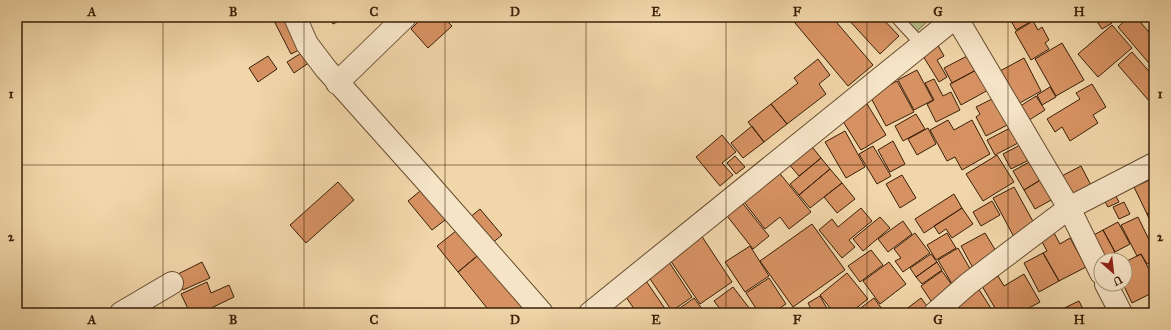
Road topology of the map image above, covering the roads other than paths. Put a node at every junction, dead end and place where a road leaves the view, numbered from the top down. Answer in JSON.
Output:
{"nodes":[{"id":1,"x":295,"y":17,"type":"edge"},
{"id":2,"x":405,"y":17,"type":"edge"},
{"id":3,"x":896,"y":17,"type":"edge"},
{"id":4,"x":956,"y":17,"type":"edge"},
{"id":5,"x":922,"y":44,"type":"junction"},
{"id":6,"x":337,"y":83,"type":"junction"},
{"id":7,"x":1154,"y":164,"type":"edge"},
{"id":8,"x":1069,"y":208,"type":"junction"},
{"id":9,"x":1093,"y":257,"type":"edge"},
{"id":10,"x":172,"y":283,"type":"dead end"},
{"id":11,"x":1110,"y":292,"type":"edge"},
{"id":12,"x":121,"y":313,"type":"edge"},
{"id":13,"x":542,"y":313,"type":"edge"},
{"id":14,"x":590,"y":313,"type":"edge"},
{"id":15,"x":935,"y":313,"type":"edge"},
{"id":16,"x":1121,"y":313,"type":"edge"}],
"edges":[{"from":1,"to":6,"type":"street"},
{"from":2,"to":6,"type":"street"},
{"from":3,"to":5,"type":"lane"},
{"from":4,"to":5,"type":"street"},
{"from":4,"to":8,"type":"street"},
{"from":5,"to":14,"type":"street"},
{"from":6,"to":13,"type":"street"},
{"from":7,"to":8,"type":"street"},
{"from":8,"to":9,"type":"street"},
{"from":8,"to":15,"type":"street"},
{"from":10,"to":12,"type":"street"},
{"from":11,"to":16,"type":"street"}]}
